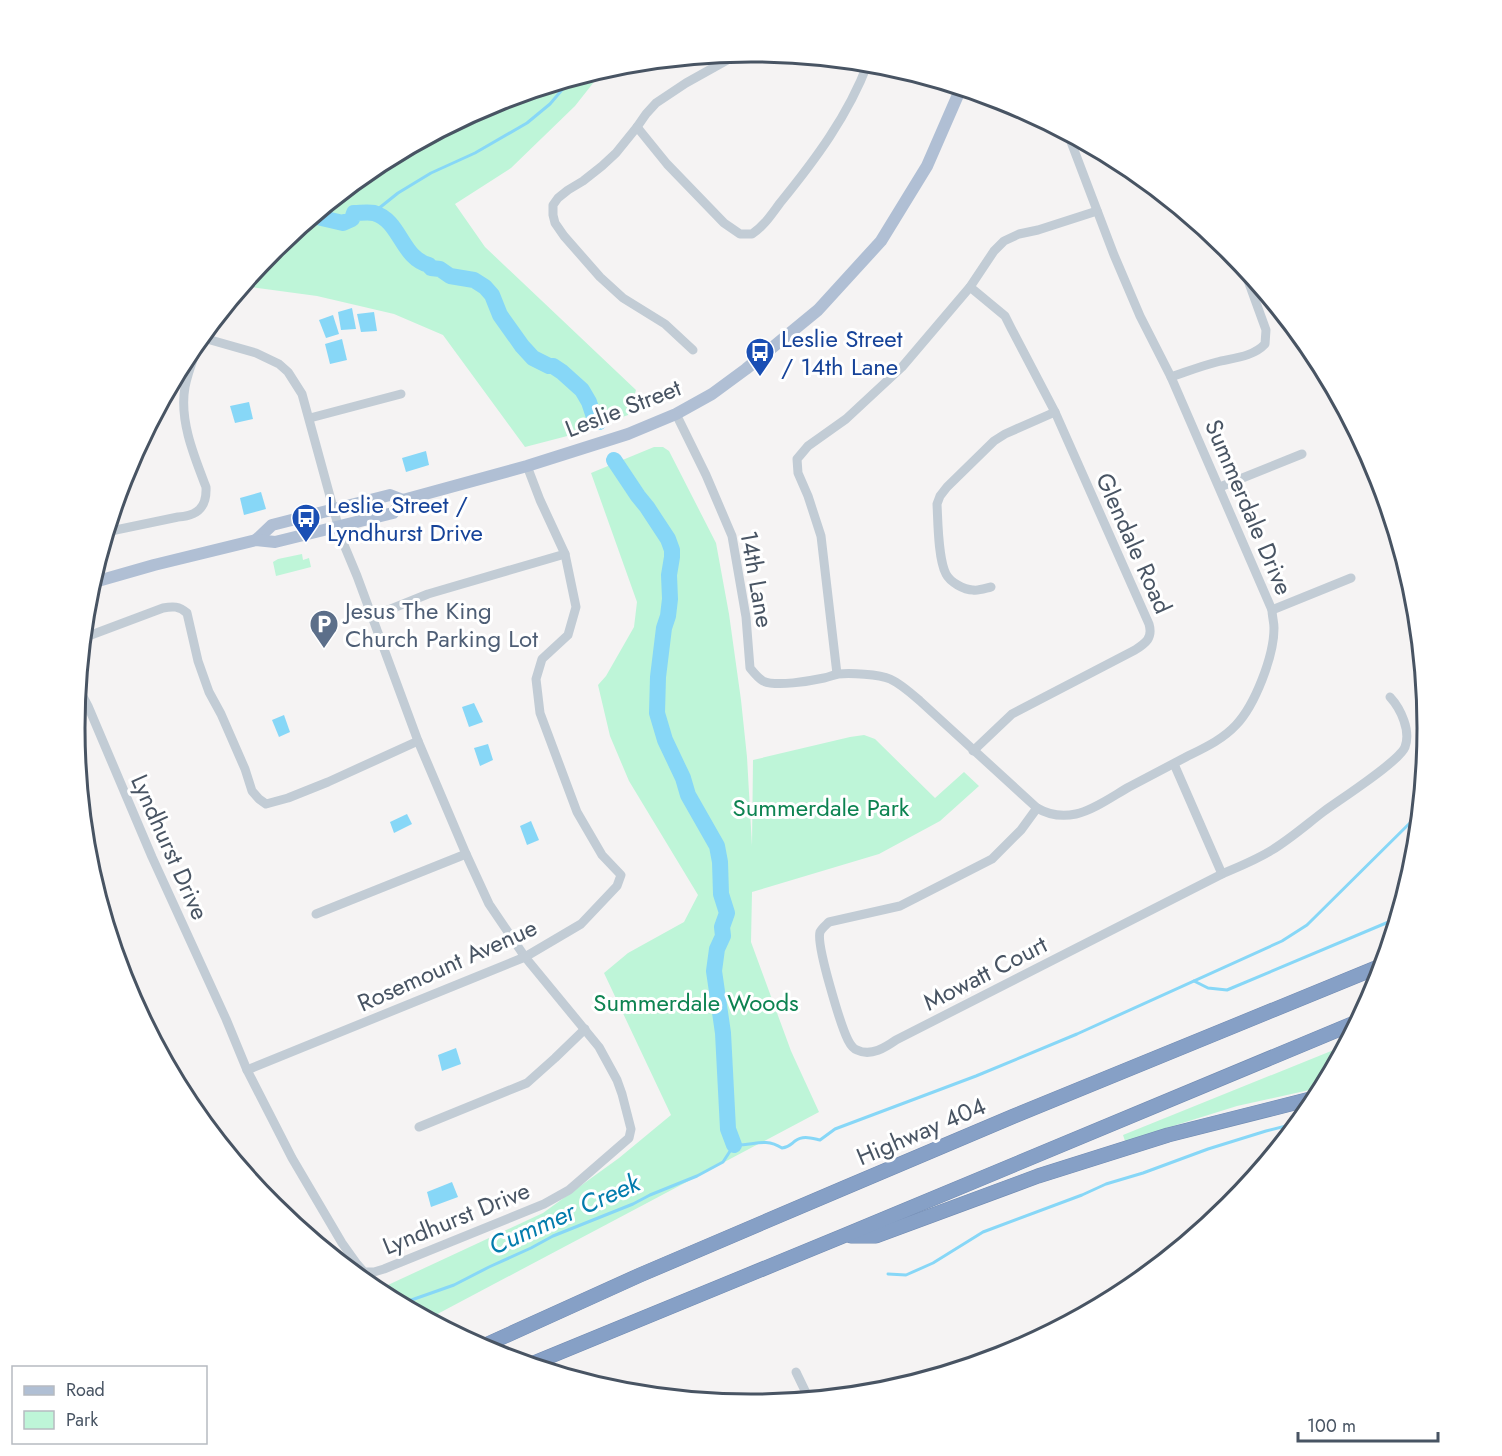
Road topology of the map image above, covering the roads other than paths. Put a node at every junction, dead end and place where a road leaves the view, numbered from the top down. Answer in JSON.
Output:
{"nodes":[{"id":1,"x":723,"y":63,"type":"edge"},
{"id":2,"x":865,"y":71,"type":"edge"},
{"id":3,"x":958,"y":95,"type":"edge"},
{"id":4,"x":637,"y":127,"type":"junction"},
{"id":5,"x":1072,"y":144,"type":"edge"},
{"id":6,"x":1097,"y":211,"type":"junction"},
{"id":7,"x":970,"y":287,"type":"junction"},
{"id":8,"x":1251,"y":287,"type":"edge"},
{"id":9,"x":210,"y":340,"type":"edge"},
{"id":10,"x":693,"y":350,"type":"dead end"},
{"id":11,"x":191,"y":368,"type":"edge"},
{"id":12,"x":1171,"y":377,"type":"junction"},
{"id":13,"x":401,"y":394,"type":"dead end"},
{"id":14,"x":1055,"y":412,"type":"junction"},
{"id":15,"x":676,"y":414,"type":"junction"},
{"id":16,"x":310,"y":418,"type":"junction"},
{"id":17,"x":1302,"y":454,"type":"dead end"},
{"id":18,"x":527,"y":466,"type":"junction"},
{"id":19,"x":1220,"y":487,"type":"junction"},
{"id":20,"x":403,"y":500,"type":"junction"},
{"id":21,"x":334,"y":509,"type":"junction"},
{"id":22,"x":338,"y":526,"type":"junction"},
{"id":23,"x":115,"y":530,"type":"edge"},
{"id":24,"x":256,"y":540,"type":"junction"},
{"id":25,"x":565,"y":554,"type":"junction"},
{"id":26,"x":1351,"y":578,"type":"dead end"},
{"id":27,"x":101,"y":580,"type":"edge"},
{"id":28,"x":992,"y":587,"type":"dead end"},
{"id":29,"x":1272,"y":610,"type":"junction"},
{"id":30,"x":371,"y":616,"type":"junction"},
{"id":31,"x":91,"y":635,"type":"edge"},
{"id":32,"x":837,"y":674,"type":"junction"},
{"id":33,"x":1390,"y":697,"type":"dead end"},
{"id":34,"x":86,"y":701,"type":"edge"},
{"id":35,"x":418,"y":741,"type":"junction"},
{"id":36,"x":973,"y":751,"type":"junction"},
{"id":37,"x":1174,"y":764,"type":"junction"},
{"id":38,"x":1037,"y":808,"type":"junction"},
{"id":39,"x":466,"y":854,"type":"junction"},
{"id":40,"x":1222,"y":874,"type":"junction"},
{"id":41,"x":316,"y":914,"type":"dead end"},
{"id":42,"x":525,"y":957,"type":"junction"},
{"id":43,"x":1372,"y":971,"type":"edge"},
{"id":44,"x":1347,"y":1026,"type":"edge"},
{"id":45,"x":585,"y":1029,"type":"junction"},
{"id":46,"x":247,"y":1070,"type":"junction"},
{"id":47,"x":1303,"y":1101,"type":"edge"},
{"id":48,"x":419,"y":1126,"type":"dead end"},
{"id":49,"x":843,"y":1236,"type":"junction"},
{"id":50,"x":360,"y":1267,"type":"edge"},
{"id":51,"x":367,"y":1272,"type":"edge"},
{"id":52,"x":492,"y":1342,"type":"edge"},
{"id":53,"x":541,"y":1360,"type":"edge"},
{"id":54,"x":796,"y":1372,"type":"dead end"},
{"id":55,"x":806,"y":1392,"type":"edge"}],
"edges":[{"from":1,"to":4,"type":"street"},
{"from":2,"to":4,"type":"street"},
{"from":3,"to":15,"type":"main road","name":"Leslie Street"},
{"from":4,"to":10,"type":"street"},
{"from":5,"to":6,"type":"street","name":"Summerdale Drive"},
{"from":6,"to":7,"type":"street"},
{"from":6,"to":12,"type":"street","name":"Summerdale Drive"},
{"from":7,"to":14,"type":"street","name":"Glendale Road"},
{"from":7,"to":32,"type":"street"},
{"from":8,"to":12,"type":"street"},
{"from":9,"to":16,"type":"street","name":"Lyndhurst Drive"},
{"from":11,"to":23,"type":"street"},
{"from":12,"to":19,"type":"street","name":"Summerdale Drive"},
{"from":13,"to":16,"type":"street"},
{"from":14,"to":28,"type":"street"},
{"from":14,"to":36,"type":"street","name":"Glendale Road"},
{"from":15,"to":18,"type":"main road","name":"Leslie Street"},
{"from":15,"to":32,"type":"street","name":"14th Lane"},
{"from":16,"to":21,"type":"street","name":"Lyndhurst Drive"},
{"from":17,"to":19,"type":"street"},
{"from":18,"to":20,"type":"main road","name":"Leslie Street"},
{"from":18,"to":25,"type":"street","name":"Rosemount Avenue"},
{"from":19,"to":29,"type":"street","name":"Summerdale Drive"},
{"from":20,"to":21,"type":"main road","name":"Leslie Street"},
{"from":20,"to":22,"type":"main road","name":"Leslie Street"},
{"from":21,"to":22,"type":"street","name":"Lyndhurst Drive"},
{"from":21,"to":24,"type":"main road","name":"Leslie Street"},
{"from":22,"to":24,"type":"main road","name":"Leslie Street"},
{"from":22,"to":30,"type":"street","name":"Lyndhurst Drive"},
{"from":24,"to":27,"type":"main road","name":"Leslie Street"},
{"from":25,"to":30,"type":"street"},
{"from":25,"to":42,"type":"street","name":"Rosemount Avenue"},
{"from":26,"to":29,"type":"street"},
{"from":29,"to":37,"type":"street","name":"Summerdale Drive"},
{"from":30,"to":35,"type":"street","name":"Lyndhurst Drive"},
{"from":31,"to":35,"type":"street"},
{"from":32,"to":36,"type":"street","name":"Summerdale Drive"},
{"from":33,"to":40,"type":"street","name":"Mowatt Court"},
{"from":34,"to":46,"type":"street","name":"Lyndhurst Drive"},
{"from":35,"to":39,"type":"street","name":"Lyndhurst Drive"},
{"from":36,"to":38,"type":"street","name":"Summerdale Drive"},
{"from":37,"to":38,"type":"street","name":"Summerdale Drive"},
{"from":37,"to":40,"type":"street"},
{"from":38,"to":40,"type":"street","name":"Mowatt Court"},
{"from":39,"to":41,"type":"street"},
{"from":39,"to":42,"type":"street","name":"Lyndhurst Drive"},
{"from":42,"to":45,"type":"street","name":"Lyndhurst Drive"},
{"from":42,"to":46,"type":"street","name":"Rosemount Avenue"},
{"from":43,"to":52,"type":"highway","name":"Highway 404"},
{"from":44,"to":49,"type":"highway"},
{"from":45,"to":48,"type":"street"},
{"from":45,"to":51,"type":"street","name":"Lyndhurst Drive"},
{"from":46,"to":50,"type":"street","name":"Lyndhurst Drive"},
{"from":47,"to":49,"type":"highway"},
{"from":49,"to":53,"type":"highway"},
{"from":54,"to":55,"type":"street"}]}
